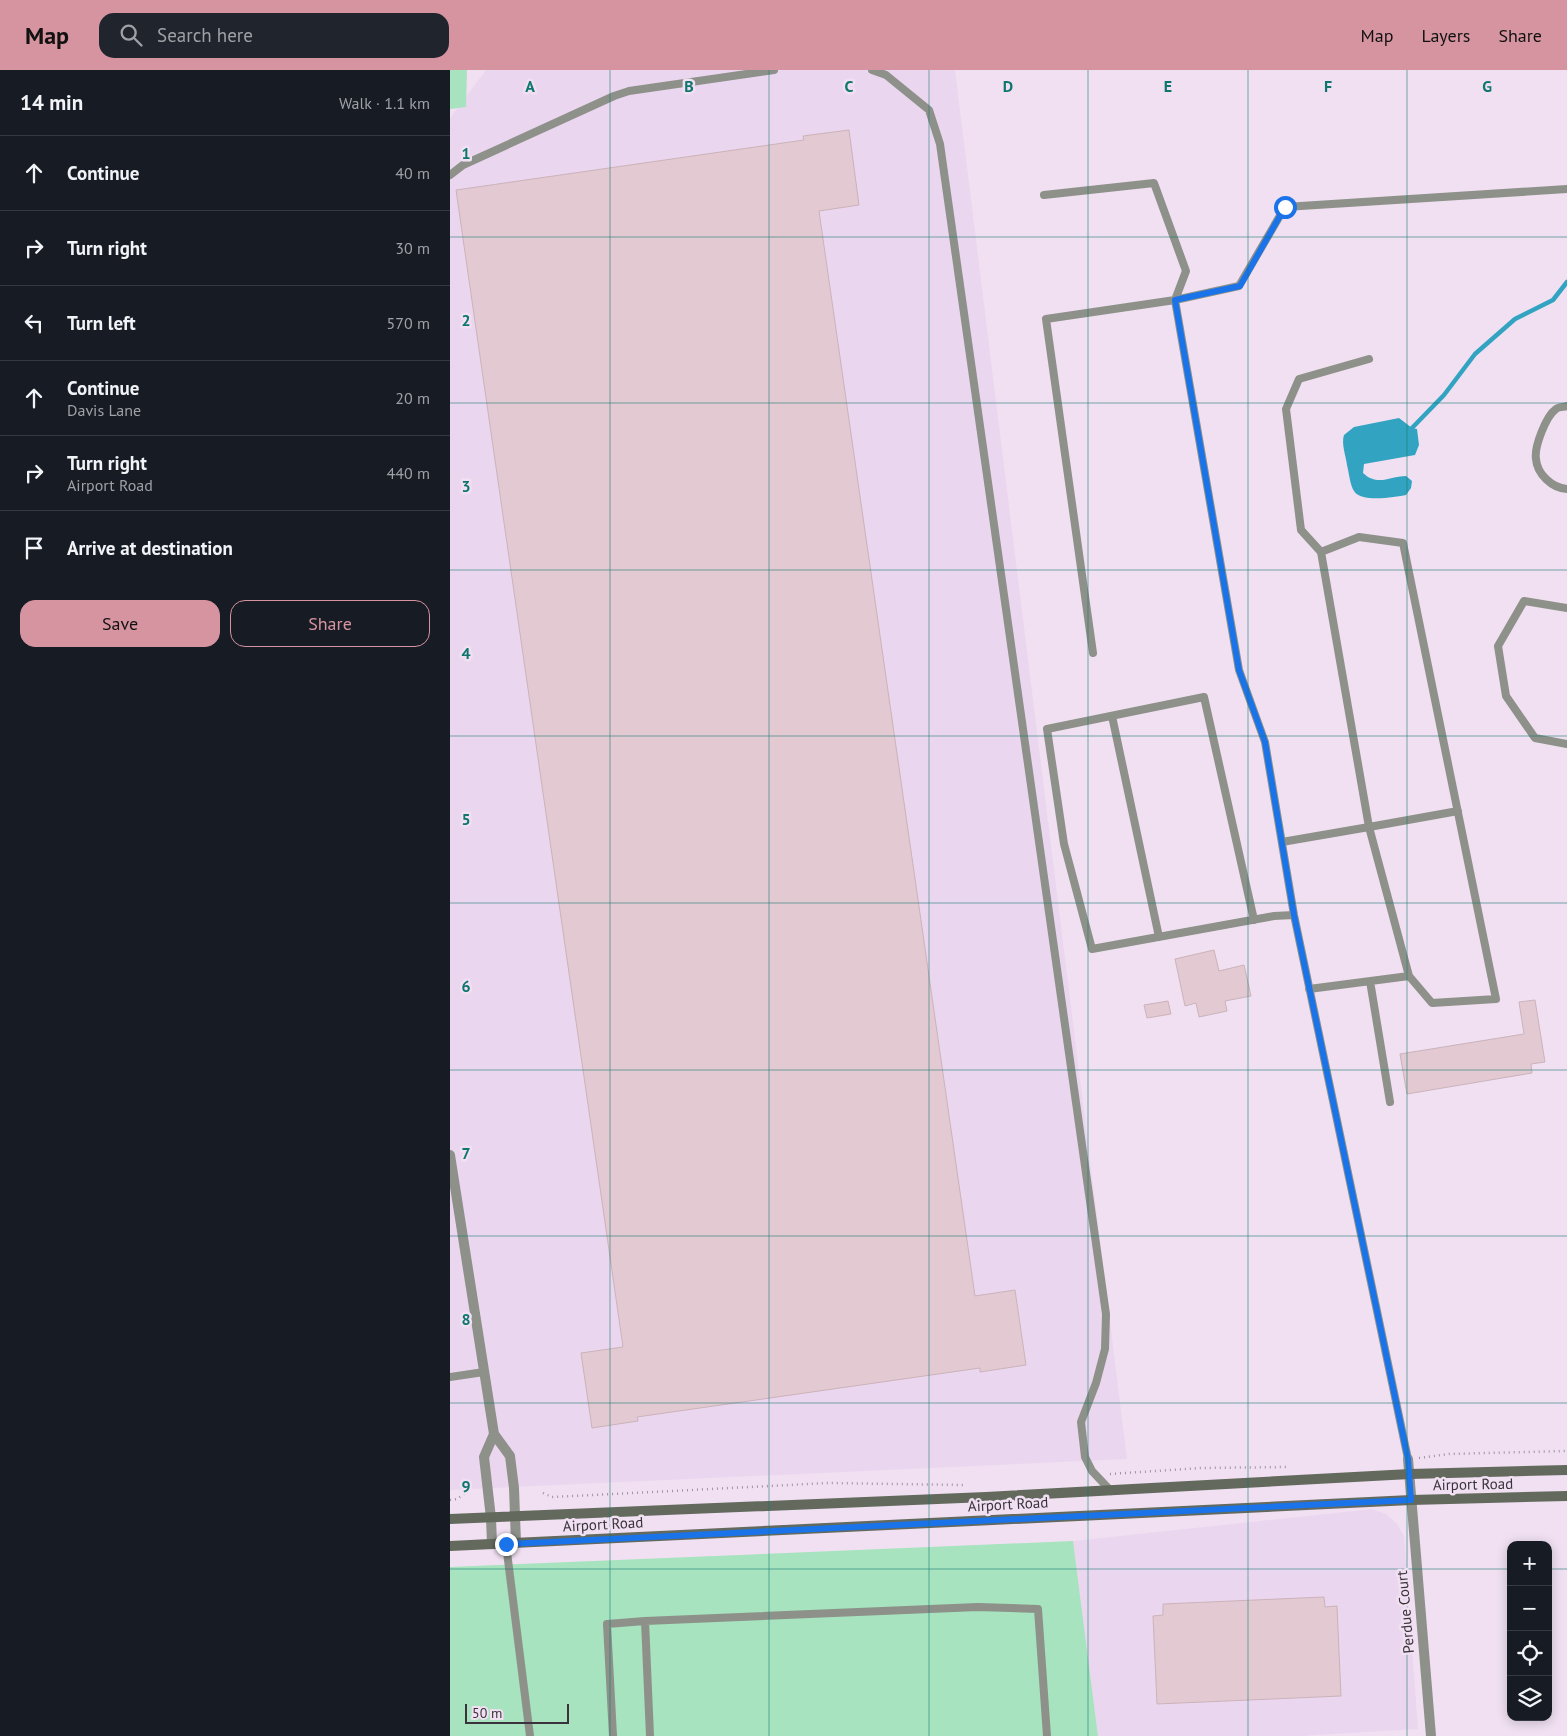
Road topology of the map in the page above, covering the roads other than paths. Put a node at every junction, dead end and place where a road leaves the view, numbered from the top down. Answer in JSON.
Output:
{"nodes":[{"id":1,"x":774,"y":70,"type":"edge"},
{"id":2,"x":872,"y":70,"type":"edge"},
{"id":3,"x":450,"y":175,"type":"edge"},
{"id":4,"x":1567,"y":189,"type":"edge"},
{"id":5,"x":1044,"y":195,"type":"dead end"},
{"id":6,"x":1175,"y":300,"type":"junction"},
{"id":7,"x":1369,"y":359,"type":"dead end"},
{"id":8,"x":1567,"y":406,"type":"edge"},
{"id":9,"x":1567,"y":490,"type":"edge"},
{"id":10,"x":1321,"y":552,"type":"junction"},
{"id":11,"x":1567,"y":608,"type":"edge"},
{"id":12,"x":1093,"y":652,"type":"dead end"},
{"id":13,"x":1112,"y":716,"type":"junction"},
{"id":14,"x":1567,"y":744,"type":"edge"},
{"id":15,"x":1458,"y":812,"type":"junction"},
{"id":16,"x":1369,"y":828,"type":"junction"},
{"id":17,"x":1282,"y":842,"type":"junction"},
{"id":18,"x":1294,"y":915,"type":"junction"},
{"id":19,"x":1254,"y":920,"type":"junction"},
{"id":20,"x":1159,"y":937,"type":"junction"},
{"id":21,"x":1409,"y":976,"type":"junction"},
{"id":22,"x":1370,"y":981,"type":"junction"},
{"id":23,"x":1309,"y":989,"type":"junction"},
{"id":24,"x":1390,"y":1102,"type":"dead end"},
{"id":25,"x":450,"y":1155,"type":"edge"},
{"id":26,"x":484,"y":1372,"type":"junction"},
{"id":27,"x":450,"y":1377,"type":"edge"},
{"id":28,"x":494,"y":1434,"type":"junction"},
{"id":29,"x":1408,"y":1459,"type":"joint"},
{"id":30,"x":1567,"y":1470,"type":"edge"},
{"id":31,"x":1410,"y":1474,"type":"junction"},
{"id":32,"x":1112,"y":1490,"type":"junction"},
{"id":33,"x":1567,"y":1496,"type":"edge"},
{"id":34,"x":1411,"y":1500,"type":"junction"},
{"id":35,"x":516,"y":1516,"type":"junction"},
{"id":36,"x":491,"y":1518,"type":"junction"},
{"id":37,"x":450,"y":1520,"type":"edge"},
{"id":38,"x":511,"y":1543,"type":"junction"},
{"id":39,"x":492,"y":1544,"type":"junction"},
{"id":40,"x":450,"y":1546,"type":"edge"},
{"id":41,"x":645,"y":1621,"type":"junction"},
{"id":42,"x":530,"y":1736,"type":"edge"},
{"id":43,"x":614,"y":1736,"type":"edge"},
{"id":44,"x":650,"y":1736,"type":"edge"},
{"id":45,"x":1047,"y":1736,"type":"edge"},
{"id":46,"x":1430,"y":1736,"type":"edge"}],
"edges":[{"from":1,"to":3,"type":"lane"},
{"from":2,"to":32,"type":"lane"},
{"from":4,"to":6,"type":"lane"},
{"from":5,"to":6,"type":"lane"},
{"from":6,"to":12,"type":"lane"},
{"from":6,"to":17,"type":"lane"},
{"from":7,"to":10,"type":"lane"},
{"from":8,"to":9,"type":"lane"},
{"from":10,"to":15,"type":"lane"},
{"from":10,"to":16,"type":"lane"},
{"from":11,"to":14,"type":"lane"},
{"from":13,"to":19,"type":"lane"},
{"from":13,"to":20,"type":"lane"},
{"from":13,"to":20,"type":"lane"},
{"from":15,"to":16,"type":"lane"},
{"from":15,"to":21,"type":"lane"},
{"from":16,"to":17,"type":"lane"},
{"from":16,"to":21,"type":"lane"},
{"from":17,"to":18,"type":"lane"},
{"from":18,"to":19,"type":"lane"},
{"from":18,"to":23,"type":"lane"},
{"from":19,"to":20,"type":"lane"},
{"from":21,"to":22,"type":"lane"},
{"from":22,"to":23,"type":"lane"},
{"from":22,"to":24,"type":"lane"},
{"from":23,"to":29,"type":"lane"},
{"from":25,"to":26,"type":"street"},
{"from":26,"to":27,"type":"lane"},
{"from":26,"to":28,"type":"street"},
{"from":28,"to":35,"type":"street"},
{"from":28,"to":36,"type":"street"},
{"from":29,"to":31,"type":"street","name":"Perdue Court"},
{"from":30,"to":31,"type":"main road","name":"Airport Road"},
{"from":31,"to":32,"type":"main road","name":"Airport Road"},
{"from":31,"to":34,"type":"street","name":"Perdue Court"},
{"from":32,"to":35,"type":"main road","name":"Airport Road"},
{"from":33,"to":34,"type":"main road","name":"Airport Road"},
{"from":34,"to":38,"type":"main road","name":"Airport Road"},
{"from":34,"to":46,"type":"street","name":"Perdue Court"},
{"from":35,"to":36,"type":"main road","name":"Airport Road"},
{"from":35,"to":38,"type":"street"},
{"from":36,"to":37,"type":"main road","name":"Airport Road"},
{"from":36,"to":39,"type":"street"},
{"from":38,"to":39,"type":"main road","name":"Airport Road"},
{"from":38,"to":42,"type":"lane"},
{"from":39,"to":40,"type":"main road","name":"Airport Road"},
{"from":41,"to":43,"type":"lane"},
{"from":41,"to":44,"type":"lane"},
{"from":41,"to":45,"type":"lane"}]}
